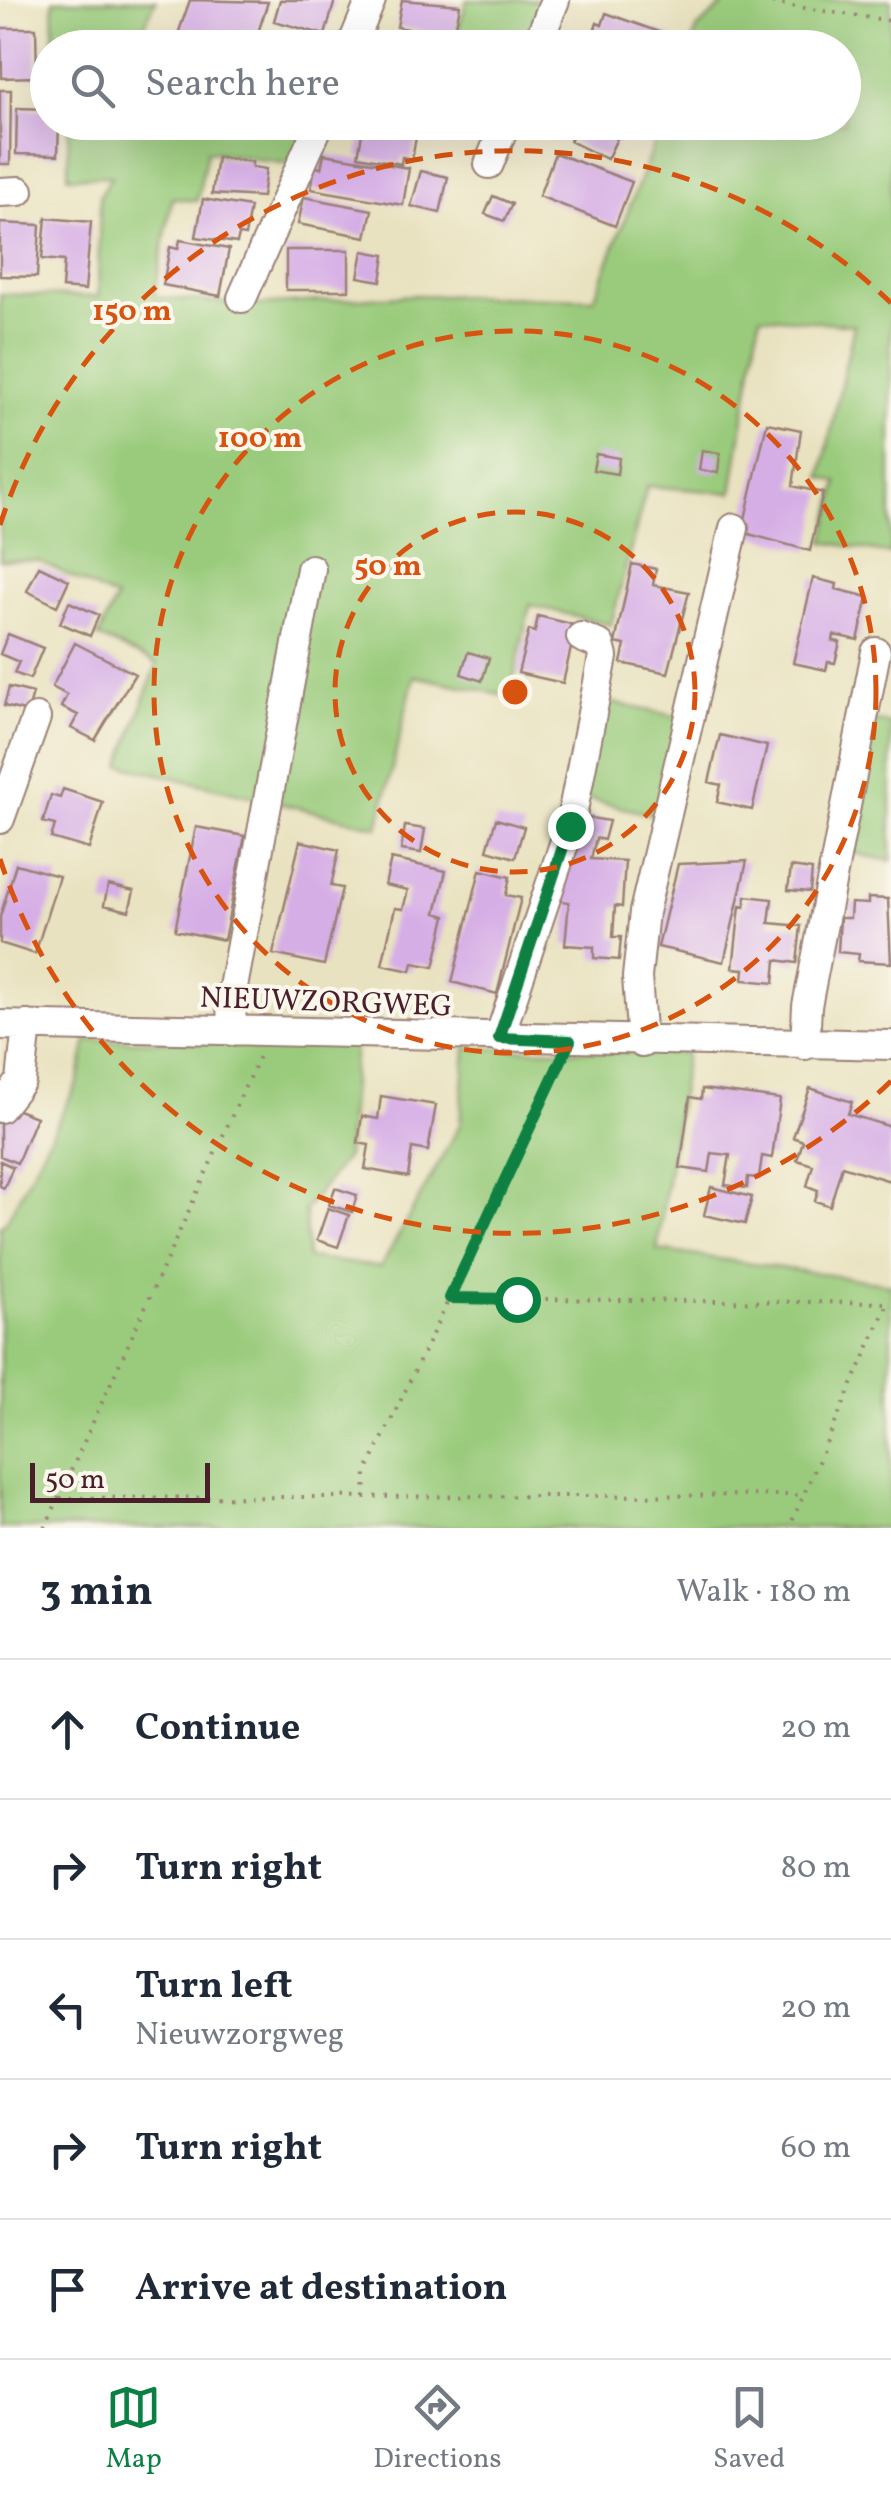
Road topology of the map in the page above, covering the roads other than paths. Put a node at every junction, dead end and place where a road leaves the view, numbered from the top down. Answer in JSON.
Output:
{"nodes":[{"id":1,"x":372,"y":0,"type":"edge"},
{"id":2,"x":555,"y":0,"type":"edge"},
{"id":3,"x":360,"y":30,"type":"edge"},
{"id":4,"x":543,"y":30,"type":"edge"},
{"id":5,"x":312,"y":140,"type":"edge"},
{"id":6,"x":499,"y":140,"type":"edge"},
{"id":7,"x":489,"y":164,"type":"dead end"},
{"id":8,"x":242,"y":298,"type":"dead end"},
{"id":9,"x":734,"y":528,"type":"dead end"},
{"id":10,"x":312,"y":569,"type":"dead end"},
{"id":11,"x":581,"y":637,"type":"dead end"},
{"id":12,"x":876,"y":652,"type":"dead end"},
{"id":13,"x":36,"y":718,"type":"dead end"},
{"id":14,"x":0,"y":819,"type":"edge"},
{"id":15,"x":13,"y":1025,"type":"edge"},
{"id":16,"x":232,"y":1031,"type":"junction"},
{"id":17,"x":499,"y":1038,"type":"junction"},
{"id":18,"x":642,"y":1043,"type":"junction"},
{"id":19,"x":805,"y":1045,"type":"junction"},
{"id":20,"x":891,"y":1046,"type":"edge"},
{"id":21,"x":0,"y":1108,"type":"edge"}],
"edges":[{"from":1,"to":3,"type":"street"},
{"from":2,"to":4,"type":"street"},
{"from":5,"to":8,"type":"street"},
{"from":6,"to":7,"type":"street"},
{"from":9,"to":18,"type":"street"},
{"from":10,"to":16,"type":"street"},
{"from":11,"to":17,"type":"street"},
{"from":12,"to":19,"type":"street"},
{"from":13,"to":14,"type":"street"},
{"from":15,"to":16,"type":"street","name":"NIEUWZORGWEG"},
{"from":15,"to":21,"type":"street"},
{"from":16,"to":17,"type":"street","name":"NIEUWZORGWEG"},
{"from":17,"to":18,"type":"street","name":"NIEUWZORGWEG"},
{"from":18,"to":19,"type":"street","name":"NIEUWZORGWEG"},
{"from":19,"to":20,"type":"street","name":"NIEUWZORGWEG"}]}
